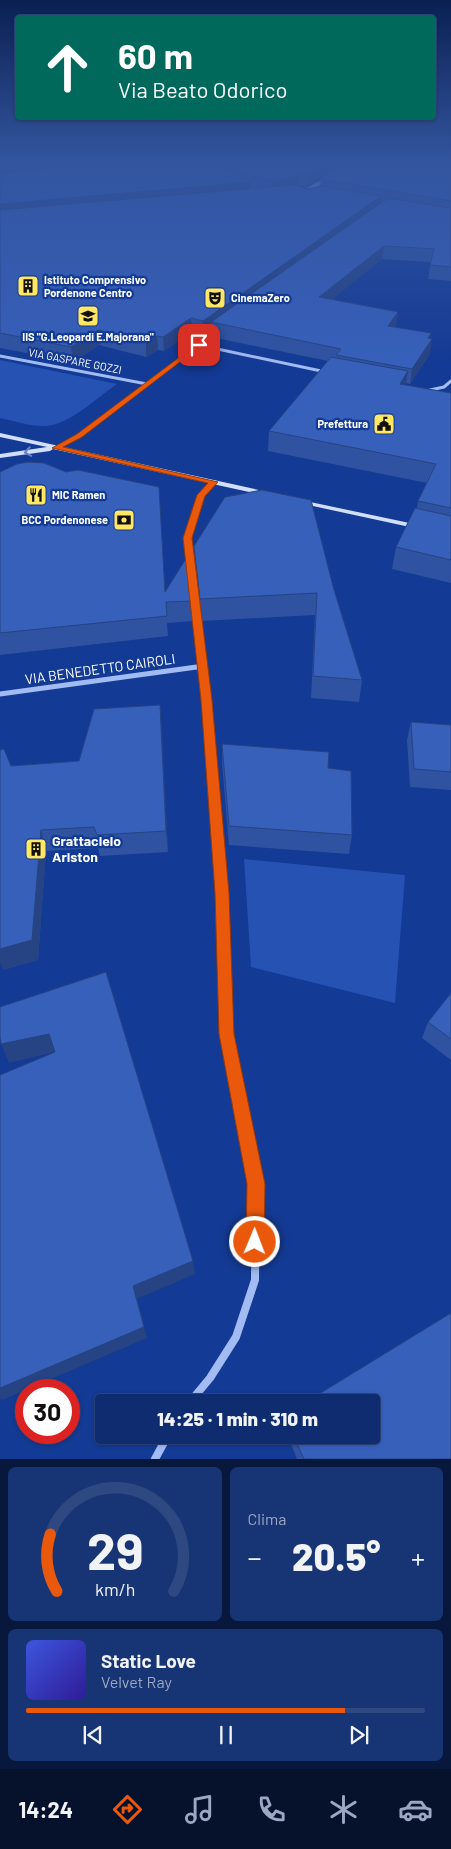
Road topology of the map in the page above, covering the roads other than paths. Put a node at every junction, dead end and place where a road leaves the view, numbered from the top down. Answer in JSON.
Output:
{"nodes":[{"id":1,"x":224,"y":324,"type":"edge"},
{"id":2,"x":199,"y":345,"type":"junction"},
{"id":3,"x":0,"y":356,"type":"edge"},
{"id":4,"x":330,"y":373,"type":"edge"},
{"id":5,"x":451,"y":381,"type":"edge"},
{"id":6,"x":147,"y":384,"type":"junction"},
{"id":7,"x":424,"y":389,"type":"edge"},
{"id":8,"x":430,"y":390,"type":"junction"},
{"id":9,"x":444,"y":392,"type":"edge"},
{"id":10,"x":0,"y":435,"type":"edge"},
{"id":11,"x":56,"y":448,"type":"junction"},
{"id":12,"x":0,"y":456,"type":"edge"},
{"id":13,"x":214,"y":482,"type":"junction"},
{"id":14,"x":279,"y":496,"type":"edge"},
{"id":15,"x":288,"y":498,"type":"edge"},
{"id":16,"x":432,"y":530,"type":"edge"},
{"id":17,"x":204,"y":666,"type":"junction"},
{"id":18,"x":0,"y":694,"type":"edge"},
{"id":19,"x":197,"y":1394,"type":"edge"},
{"id":20,"x":163,"y":1444,"type":"edge"},
{"id":21,"x":155,"y":1459,"type":"edge"}],
"edges":[{"from":1,"to":2,"type":"street"},
{"from":2,"to":4,"type":"street"},
{"from":2,"to":6,"type":"street"},
{"from":3,"to":6,"type":"street","name":"VIA GASPARE GOZZI"},
{"from":5,"to":8,"type":"street"},
{"from":6,"to":11,"type":"street"},
{"from":7,"to":8,"type":"street"},
{"from":8,"to":9,"type":"street"},
{"from":10,"to":11,"type":"main road"},
{"from":11,"to":12,"type":"main road","one_way":true},
{"from":11,"to":13,"type":"main road"},
{"from":13,"to":14,"type":"main road"},
{"from":13,"to":17,"type":"street"},
{"from":15,"to":16,"type":"main road"},
{"from":17,"to":18,"type":"street","name":"VIA BENEDETTO CAIROLI"},
{"from":17,"to":19,"type":"street"},
{"from":20,"to":21,"type":"street"}]}
